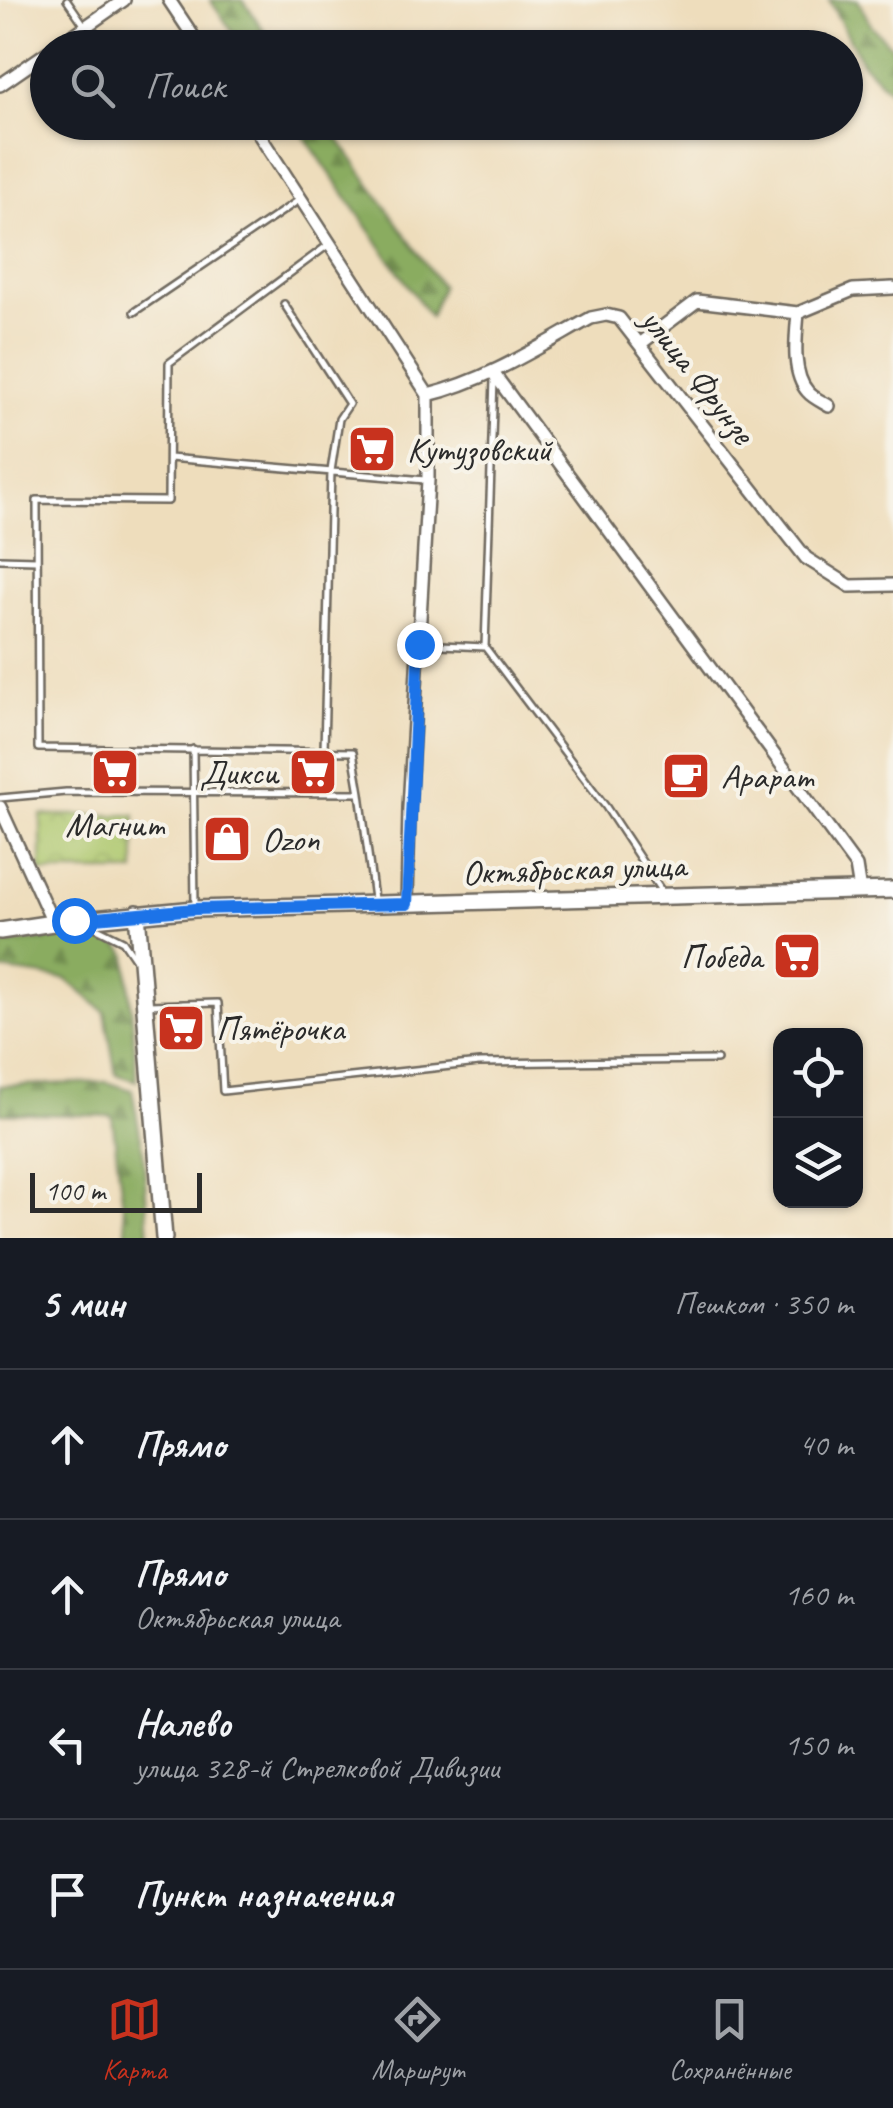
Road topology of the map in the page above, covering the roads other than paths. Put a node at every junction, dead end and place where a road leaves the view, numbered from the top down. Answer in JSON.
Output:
{"nodes":[{"id":1,"x":67,"y":0,"type":"edge"},
{"id":2,"x":124,"y":0,"type":"edge"},
{"id":3,"x":169,"y":0,"type":"edge"},
{"id":4,"x":86,"y":26,"type":"junction"},
{"id":5,"x":80,"y":30,"type":"edge"},
{"id":6,"x":189,"y":30,"type":"edge"},
{"id":7,"x":30,"y":64,"type":"edge"},
{"id":8,"x":0,"y":85,"type":"edge"},
{"id":9,"x":263,"y":140,"type":"edge"},
{"id":10,"x":301,"y":198,"type":"junction"},
{"id":11,"x":328,"y":245,"type":"junction"},
{"id":12,"x":893,"y":288,"type":"edge"},
{"id":13,"x":284,"y":304,"type":"dead end"},
{"id":14,"x":134,"y":312,"type":"dead end"},
{"id":15,"x":798,"y":313,"type":"junction"},
{"id":16,"x":640,"y":344,"type":"junction"},
{"id":17,"x":494,"y":374,"type":"junction"},
{"id":18,"x":428,"y":395,"type":"junction"},
{"id":19,"x":829,"y":406,"type":"dead end"},
{"id":20,"x":168,"y":458,"type":"junction"},
{"id":21,"x":331,"y":471,"type":"junction"},
{"id":22,"x":428,"y":480,"type":"junction"},
{"id":23,"x":0,"y":559,"type":"edge"},
{"id":24,"x":36,"y":560,"type":"junction"},
{"id":25,"x":893,"y":585,"type":"edge"},
{"id":26,"x":419,"y":644,"type":"junction"},
{"id":27,"x":485,"y":647,"type":"junction"},
{"id":28,"x":193,"y":749,"type":"junction"},
{"id":29,"x":324,"y":750,"type":"junction"},
{"id":30,"x":194,"y":792,"type":"junction"},
{"id":31,"x":360,"y":793,"type":"junction"},
{"id":32,"x":0,"y":798,"type":"edge"},
{"id":33,"x":0,"y":807,"type":"edge"},
{"id":34,"x":893,"y":890,"type":"edge"},
{"id":35,"x":860,"y":891,"type":"junction"},
{"id":36,"x":665,"y":897,"type":"junction"},
{"id":37,"x":374,"y":904,"type":"junction"},
{"id":38,"x":407,"y":904,"type":"junction"},
{"id":39,"x":195,"y":909,"type":"junction"},
{"id":40,"x":137,"y":913,"type":"junction"},
{"id":41,"x":74,"y":920,"type":"junction"},
{"id":42,"x":53,"y":923,"type":"junction"},
{"id":43,"x":0,"y":931,"type":"edge"},
{"id":44,"x":144,"y":998,"type":"junction"},
{"id":45,"x":718,"y":1060,"type":"dead end"},
{"id":46,"x":164,"y":1238,"type":"edge"}],
"edges":[{"from":1,"to":4,"type":"lane"},
{"from":2,"to":4,"type":"street"},
{"from":3,"to":6,"type":"street"},
{"from":4,"to":5,"type":"street"},
{"from":7,"to":8,"type":"street"},
{"from":9,"to":10,"type":"street"},
{"from":10,"to":11,"type":"street"},
{"from":10,"to":14,"type":"lane"},
{"from":11,"to":18,"type":"street"},
{"from":11,"to":20,"type":"lane"},
{"from":12,"to":15,"type":"street"},
{"from":13,"to":21,"type":"lane"},
{"from":15,"to":16,"type":"street"},
{"from":15,"to":19,"type":"street"},
{"from":16,"to":17,"type":"street","name":"улица Фрунзе"},
{"from":16,"to":25,"type":"street","name":"улица Фрунзе"},
{"from":17,"to":18,"type":"street","name":"улица Фрунзе"},
{"from":17,"to":27,"type":"lane"},
{"from":17,"to":35,"type":"street"},
{"from":18,"to":22,"type":"street"},
{"from":20,"to":21,"type":"lane"},
{"from":20,"to":24,"type":"lane"},
{"from":21,"to":22,"type":"lane"},
{"from":21,"to":29,"type":"lane"},
{"from":22,"to":26,"type":"street"},
{"from":23,"to":24,"type":"lane"},
{"from":24,"to":28,"type":"lane"},
{"from":26,"to":27,"type":"lane"},
{"from":26,"to":38,"type":"street"},
{"from":27,"to":36,"type":"lane"},
{"from":28,"to":29,"type":"lane"},
{"from":28,"to":30,"type":"lane"},
{"from":29,"to":31,"type":"lane"},
{"from":30,"to":31,"type":"lane"},
{"from":30,"to":32,"type":"lane"},
{"from":30,"to":39,"type":"lane"},
{"from":31,"to":37,"type":"lane"},
{"from":33,"to":42,"type":"street"},
{"from":34,"to":35,"type":"main road","name":"Октябрьская улица"},
{"from":35,"to":36,"type":"main road","name":"Октябрьская улица"},
{"from":36,"to":38,"type":"main road","name":"Октябрьская улица"},
{"from":37,"to":38,"type":"main road","name":"Октябрьская улица"},
{"from":37,"to":39,"type":"main road","name":"Октябрьская улица"},
{"from":39,"to":40,"type":"main road","name":"Октябрьская улица"},
{"from":40,"to":41,"type":"main road","name":"Октябрьская улица"},
{"from":40,"to":44,"type":"main road"},
{"from":41,"to":42,"type":"main road","name":"Октябрьская улица"},
{"from":41,"to":44,"type":"lane"},
{"from":42,"to":43,"type":"main road","name":"Октябрьская улица"},
{"from":44,"to":45,"type":"lane"},
{"from":44,"to":46,"type":"main road"}]}
